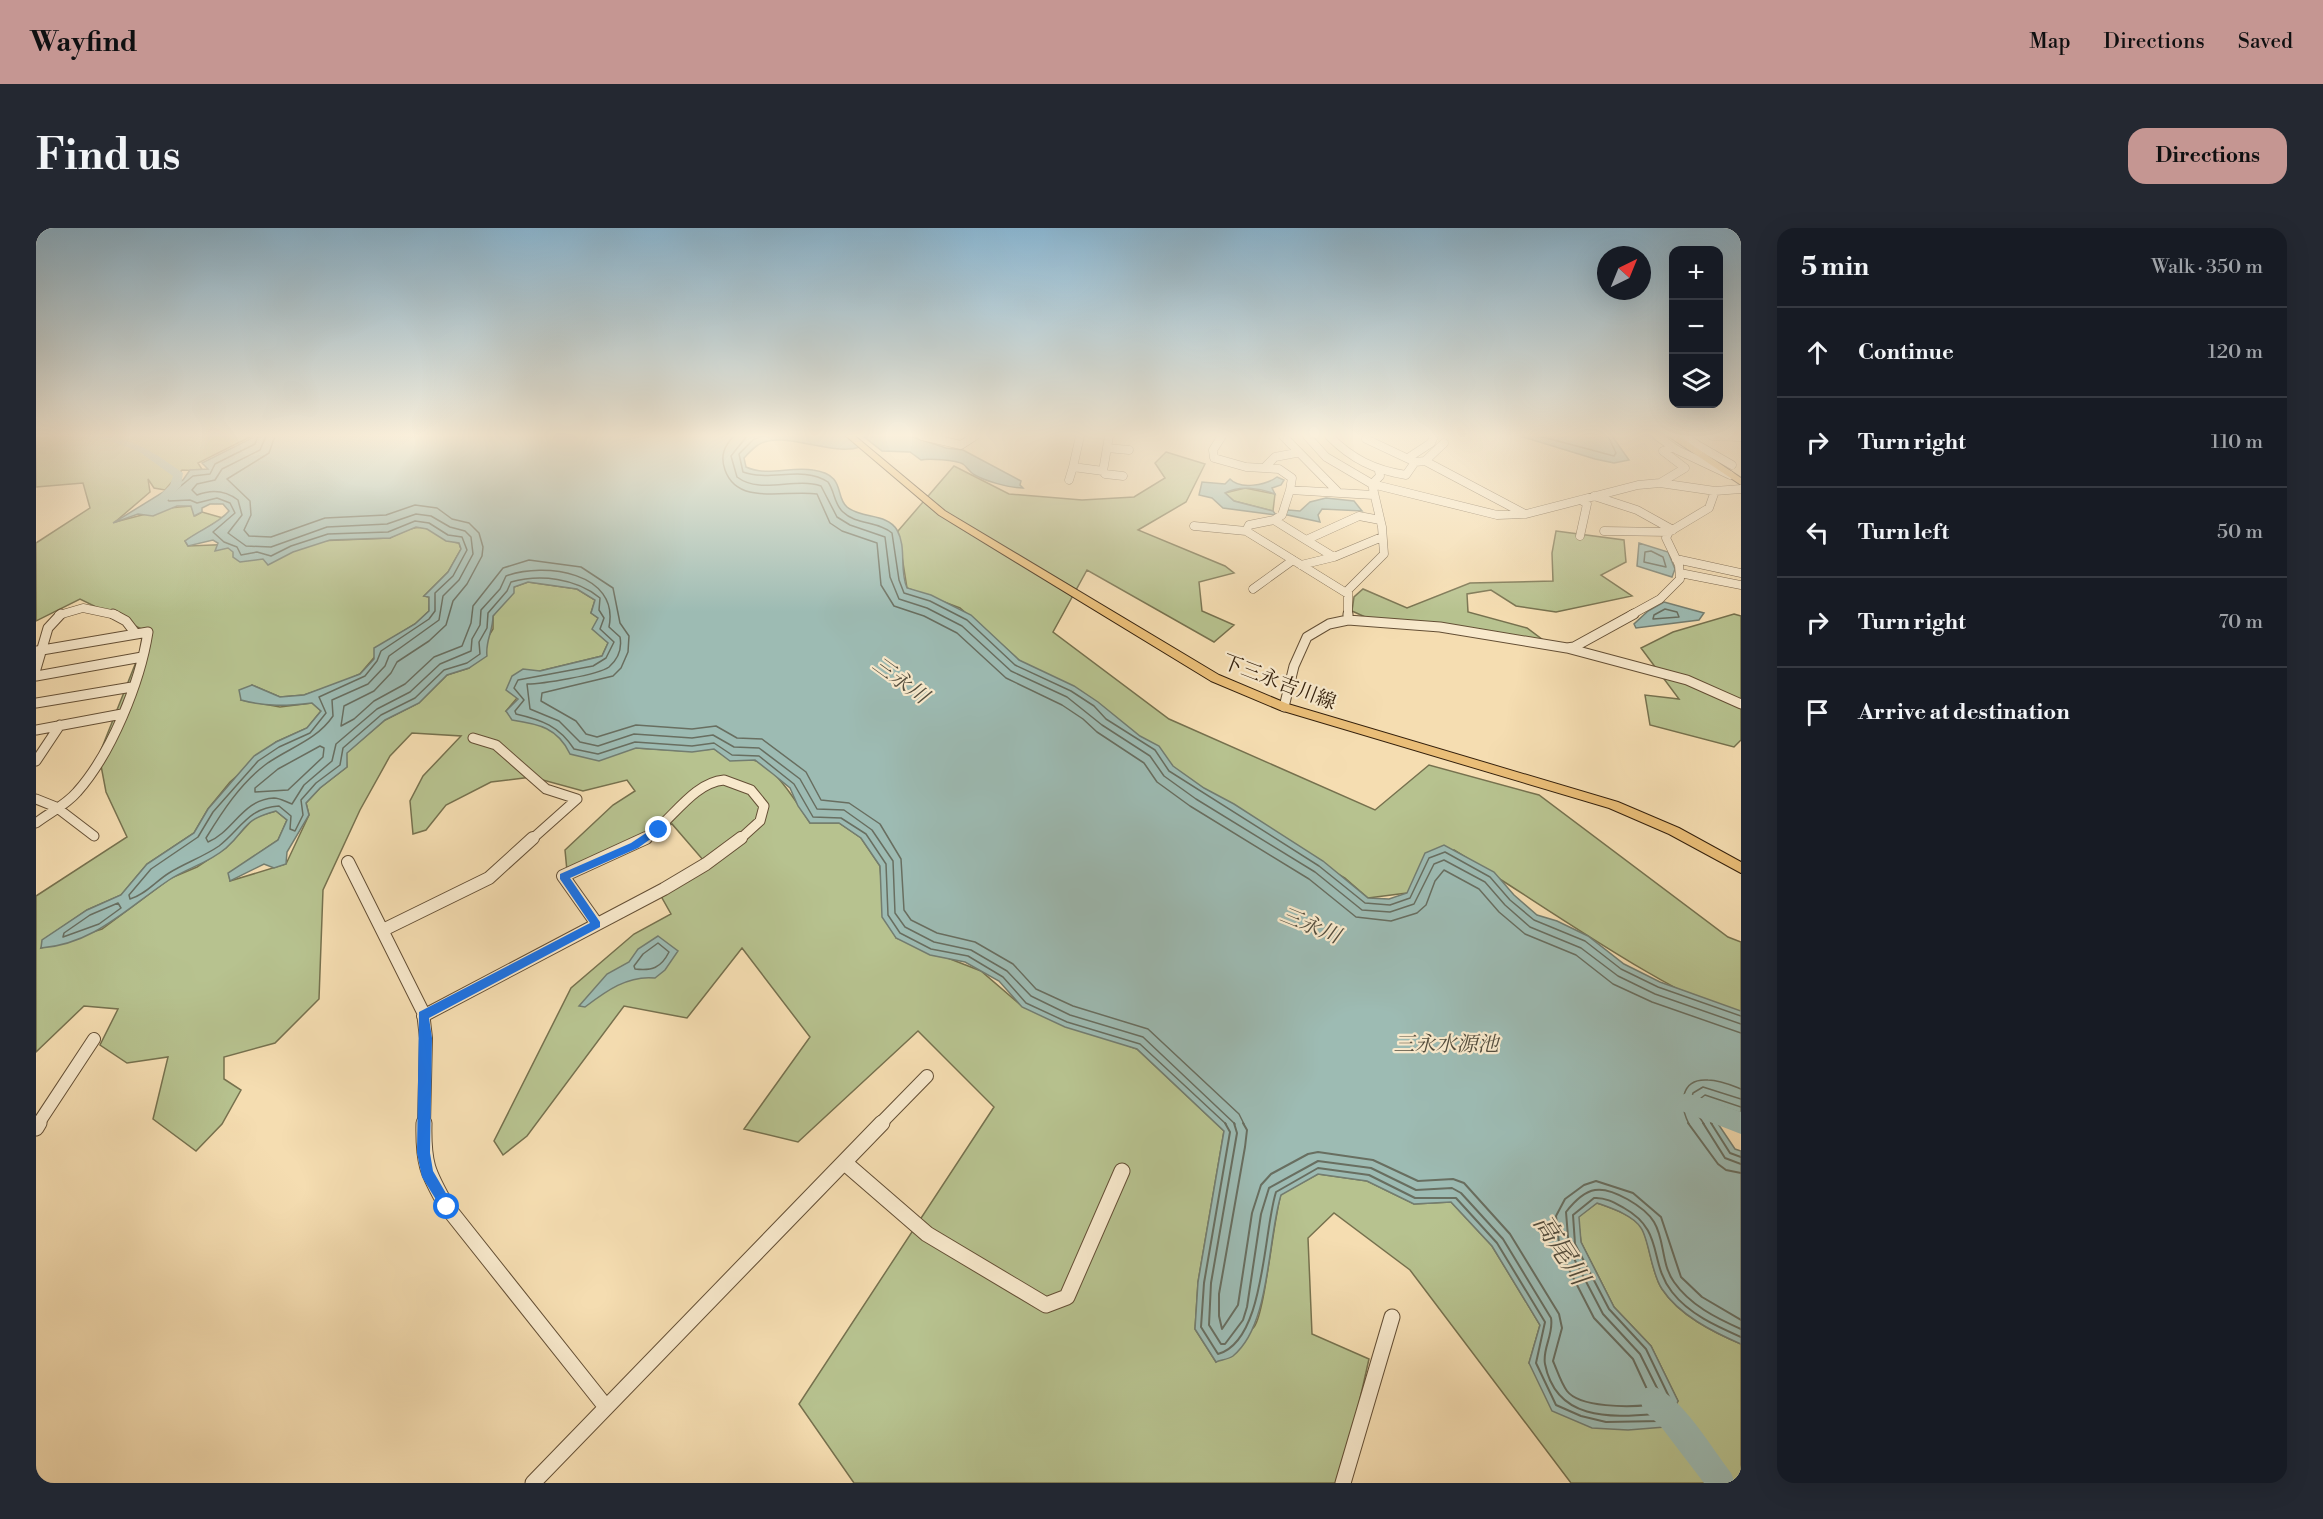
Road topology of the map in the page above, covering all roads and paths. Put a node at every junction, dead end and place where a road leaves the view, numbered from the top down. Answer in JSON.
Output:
{"nodes":[{"id":1,"x":920,"y":495,"type":"edge"},
{"id":2,"x":1289,"y":495,"type":"edge"},
{"id":3,"x":1369,"y":495,"type":"edge"},
{"id":4,"x":1373,"y":495,"type":"joint"},
{"id":5,"x":1412,"y":495,"type":"edge"},
{"id":6,"x":1489,"y":495,"type":"edge"},
{"id":7,"x":1599,"y":495,"type":"edge"},
{"id":8,"x":1714,"y":495,"type":"edge"},
{"id":9,"x":1594,"y":496,"type":"junction"},
{"id":10,"x":1581,"y":500,"type":"junction"},
{"id":11,"x":1526,"y":514,"type":"junction"},
{"id":12,"x":1274,"y":520,"type":"junction"},
{"id":13,"x":1380,"y":520,"type":"junction"},
{"id":14,"x":1194,"y":525,"type":"dead end"},
{"id":15,"x":1245,"y":531,"type":"junction"},
{"id":16,"x":1604,"y":531,"type":"dead end"},
{"id":17,"x":1671,"y":531,"type":"junction"},
{"id":18,"x":1580,"y":536,"type":"dead end"},
{"id":19,"x":1382,"y":537,"type":"junction"},
{"id":20,"x":1306,"y":540,"type":"junction"},
{"id":21,"x":1334,"y":556,"type":"junction"},
{"id":22,"x":1676,"y":559,"type":"junction"},
{"id":23,"x":1297,"y":563,"type":"junction"},
{"id":24,"x":1680,"y":573,"type":"junction"},
{"id":25,"x":1741,"y":573,"type":"edge"},
{"id":26,"x":1741,"y":585,"type":"edge"},
{"id":27,"x":1253,"y":589,"type":"dead end"},
{"id":28,"x":1348,"y":594,"type":"junction"},
{"id":29,"x":1348,"y":620,"type":"junction"},
{"id":30,"x":136,"y":634,"type":"junction"},
{"id":31,"x":1567,"y":648,"type":"junction"},
{"id":32,"x":40,"y":650,"type":"edge"},
{"id":33,"x":142,"y":657,"type":"junction"},
{"id":34,"x":36,"y":669,"type":"edge"},
{"id":35,"x":36,"y":676,"type":"edge"},
{"id":36,"x":132,"y":687,"type":"junction"},
{"id":37,"x":36,"y":702,"type":"edge"},
{"id":38,"x":1741,"y":704,"type":"edge"},
{"id":39,"x":1284,"y":707,"type":"junction"},
{"id":40,"x":122,"y":714,"type":"junction"},
{"id":41,"x":60,"y":725,"type":"junction"},
{"id":42,"x":36,"y":730,"type":"edge"},
{"id":43,"x":473,"y":738,"type":"dead end"},
{"id":44,"x":36,"y":761,"type":"edge"},
{"id":45,"x":36,"y":799,"type":"edge"},
{"id":46,"x":56,"y":807,"type":"junction"},
{"id":47,"x":36,"y":823,"type":"edge"},
{"id":48,"x":94,"y":836,"type":"dead end"},
{"id":49,"x":348,"y":862,"type":"dead end"},
{"id":50,"x":1741,"y":868,"type":"edge"},
{"id":51,"x":597,"y":924,"type":"junction"},
{"id":52,"x":383,"y":930,"type":"junction"},
{"id":53,"x":423,"y":1016,"type":"junction"},
{"id":54,"x":94,"y":1039,"type":"dead end"},
{"id":55,"x":927,"y":1076,"type":"dead end"},
{"id":56,"x":36,"y":1128,"type":"edge"},
{"id":57,"x":845,"y":1163,"type":"junction"},
{"id":58,"x":1122,"y":1171,"type":"dead end"},
{"id":59,"x":1392,"y":1317,"type":"dead end"},
{"id":60,"x":606,"y":1407,"type":"junction"},
{"id":61,"x":533,"y":1483,"type":"edge"},
{"id":62,"x":1343,"y":1483,"type":"edge"}],
"edges":[{"from":1,"to":39,"type":"main road","name":"下三永吉川線"},
{"from":2,"to":12,"type":"street"},
{"from":3,"to":4,"type":"street"},
{"from":4,"to":13,"type":"street"},
{"from":5,"to":11,"type":"street"},
{"from":6,"to":11,"type":"street"},
{"from":7,"to":9,"type":"street"},
{"from":8,"to":17,"type":"street"},
{"from":9,"to":10,"type":"street"},
{"from":9,"to":17,"type":"street"},
{"from":10,"to":11,"type":"street"},
{"from":10,"to":18,"type":"street"},
{"from":12,"to":15,"type":"street"},
{"from":12,"to":20,"type":"street"},
{"from":13,"to":19,"type":"street"},
{"from":13,"to":20,"type":"street"},
{"from":14,"to":15,"type":"street"},
{"from":15,"to":23,"type":"street"},
{"from":16,"to":17,"type":"street"},
{"from":17,"to":22,"type":"street"},
{"from":19,"to":21,"type":"street"},
{"from":19,"to":28,"type":"street"},
{"from":20,"to":21,"type":"street"},
{"from":21,"to":23,"type":"street"},
{"from":22,"to":24,"type":"street"},
{"from":22,"to":25,"type":"street"},
{"from":23,"to":27,"type":"street"},
{"from":23,"to":28,"type":"street"},
{"from":24,"to":26,"type":"street"},
{"from":24,"to":31,"type":"street"},
{"from":28,"to":29,"type":"street"},
{"from":29,"to":31,"type":"street"},
{"from":29,"to":39,"type":"street"},
{"from":30,"to":32,"type":"street"},
{"from":30,"to":32,"type":"street"},
{"from":30,"to":33,"type":"street"},
{"from":31,"to":38,"type":"street"},
{"from":32,"to":34,"type":"street"},
{"from":33,"to":35,"type":"street"},
{"from":33,"to":36,"type":"street"},
{"from":36,"to":37,"type":"street"},
{"from":36,"to":40,"type":"street"},
{"from":39,"to":50,"type":"main road","name":"下三永吉川線"},
{"from":40,"to":41,"type":"street"},
{"from":40,"to":46,"type":"street"},
{"from":41,"to":42,"type":"street"},
{"from":41,"to":44,"type":"street"},
{"from":43,"to":52,"type":"street"},
{"from":45,"to":46,"type":"street"},
{"from":46,"to":47,"type":"street"},
{"from":46,"to":48,"type":"street"},
{"from":49,"to":52,"type":"street"},
{"from":51,"to":51,"type":"street"},
{"from":51,"to":53,"type":"street"},
{"from":52,"to":53,"type":"street"},
{"from":53,"to":60,"type":"street"},
{"from":54,"to":56,"type":"street"},
{"from":55,"to":57,"type":"street"},
{"from":57,"to":58,"type":"street"},
{"from":57,"to":60,"type":"street"},
{"from":59,"to":62,"type":"street"},
{"from":60,"to":61,"type":"street"}]}
